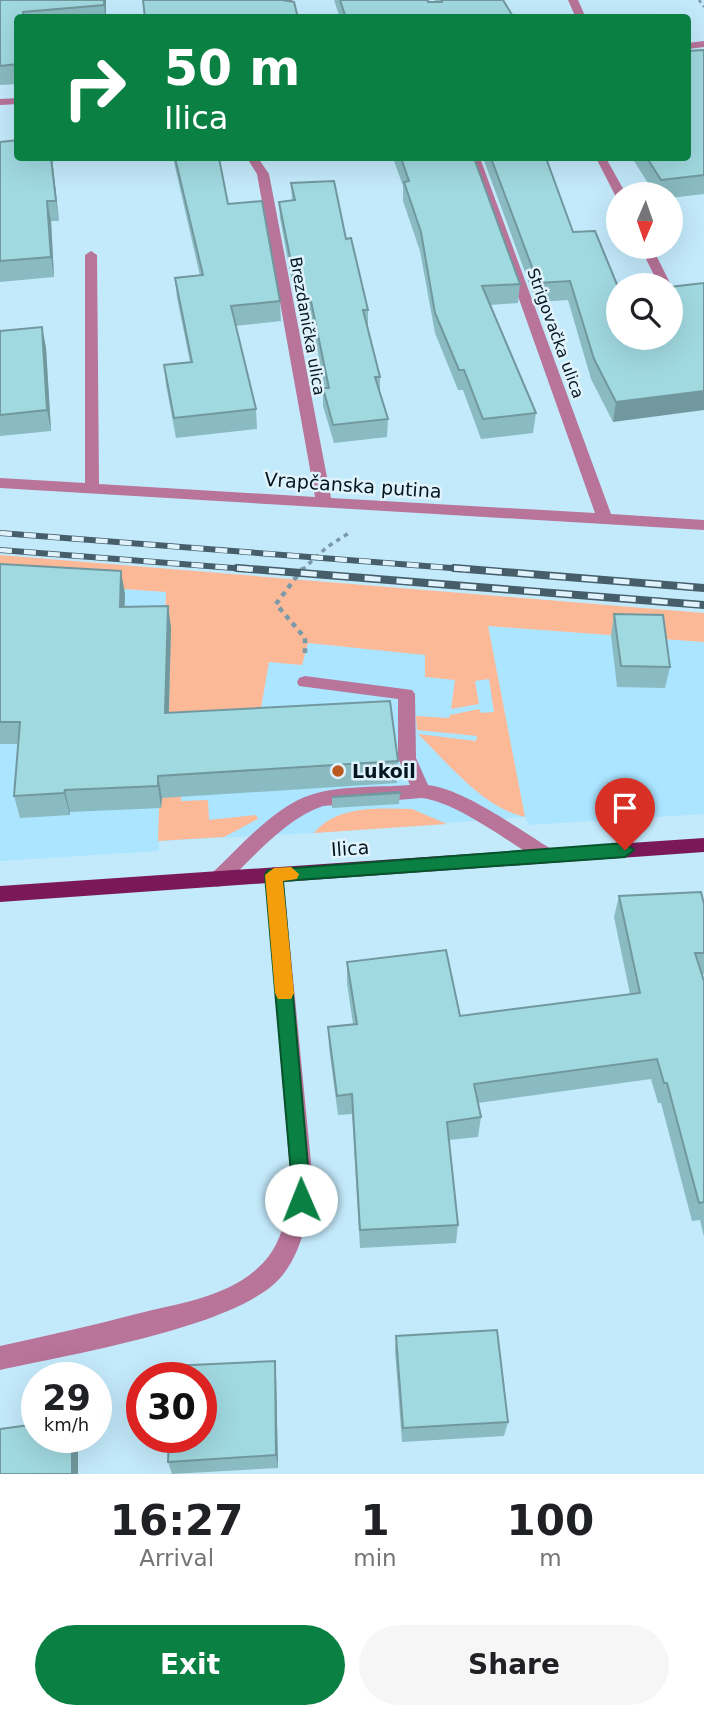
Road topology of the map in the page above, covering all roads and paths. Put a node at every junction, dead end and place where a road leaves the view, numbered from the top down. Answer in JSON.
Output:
{"nodes":[{"id":1,"x":699,"y":0,"type":"edge"},
{"id":2,"x":704,"y":7,"type":"edge"},
{"id":3,"x":255,"y":161,"type":"edge"},
{"id":4,"x":476,"y":161,"type":"edge"},
{"id":5,"x":603,"y":161,"type":"edge"},
{"id":6,"x":614,"y":182,"type":"edge"},
{"id":7,"x":91,"y":255,"type":"dead end"},
{"id":8,"x":0,"y":483,"type":"edge"},
{"id":9,"x":92,"y":489,"type":"junction"},
{"id":10,"x":324,"y":503,"type":"junction"},
{"id":11,"x":605,"y":520,"type":"junction"},
{"id":12,"x":704,"y":525,"type":"edge"},
{"id":13,"x":352,"y":531,"type":"dead end"},
{"id":14,"x":305,"y":682,"type":"joint"},
{"id":15,"x":422,"y":791,"type":"junction"},
{"id":16,"x":704,"y":845,"type":"edge"},
{"id":17,"x":546,"y":855,"type":"junction"},
{"id":18,"x":274,"y":875,"type":"junction"},
{"id":19,"x":218,"y":879,"type":"junction"},
{"id":20,"x":0,"y":894,"type":"edge"},
{"id":21,"x":0,"y":1358,"type":"edge"}],
"edges":[{"from":1,"to":2,"type":"path"},
{"from":3,"to":10,"type":"street","name":"Brezdanička ulica"},
{"from":4,"to":11,"type":"street","name":"Strigovačka ulica"},
{"from":5,"to":6,"type":"street"},
{"from":7,"to":9,"type":"street"},
{"from":8,"to":9,"type":"street","name":"Vrapčanska putina"},
{"from":9,"to":10,"type":"street","name":"Vrapčanska putina"},
{"from":10,"to":11,"type":"street","name":"Vrapčanska putina"},
{"from":11,"to":12,"type":"street","name":"Vrapčanska putina"},
{"from":13,"to":14,"type":"path"},
{"from":14,"to":15,"type":"street"},
{"from":15,"to":17,"type":"street"},
{"from":15,"to":19,"type":"street"},
{"from":16,"to":17,"type":"main road","name":"Ilica"},
{"from":17,"to":18,"type":"main road","name":"Ilica"},
{"from":18,"to":19,"type":"main road","name":"Ilica"},
{"from":18,"to":21,"type":"street"},
{"from":19,"to":20,"type":"main road","name":"Ilica"}]}
